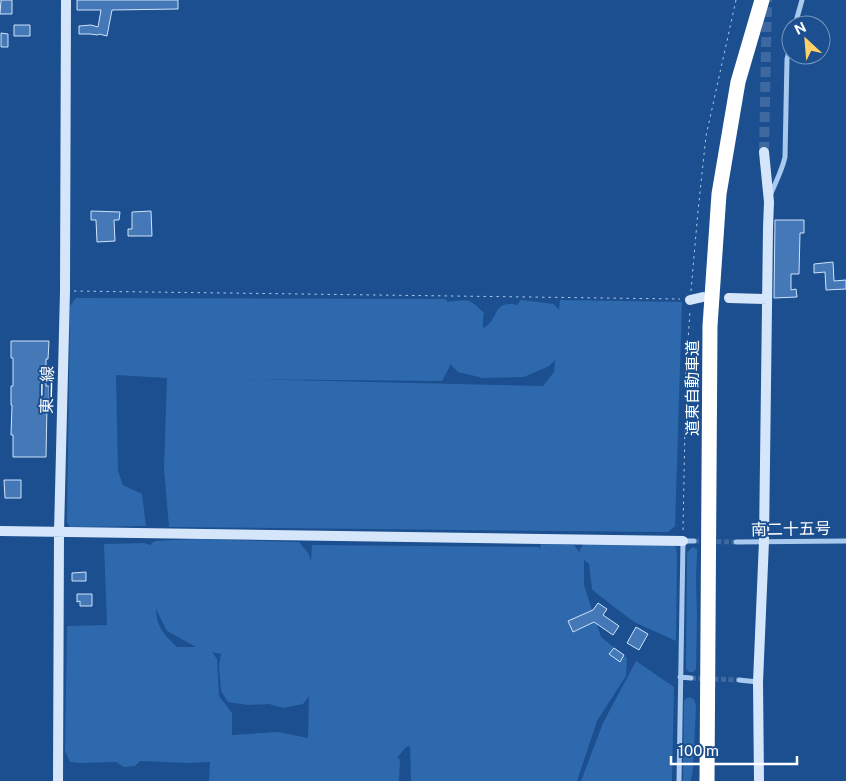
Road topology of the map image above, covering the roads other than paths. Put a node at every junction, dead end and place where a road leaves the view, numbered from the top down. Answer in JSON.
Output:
{"nodes":[{"id":1,"x":66,"y":0,"type":"edge"},
{"id":2,"x":762,"y":0,"type":"edge"},
{"id":3,"x":802,"y":0,"type":"edge"},
{"id":4,"x":798,"y":15,"type":"edge"},
{"id":5,"x":787,"y":65,"type":"edge"},
{"id":6,"x":764,"y":152,"type":"tunnel mouth"},
{"id":7,"x":769,"y":202,"type":"junction"},
{"id":8,"x":702,"y":297,"type":"dead end"},
{"id":9,"x":729,"y":298,"type":"dead end"},
{"id":10,"x":767,"y":299,"type":"junction"},
{"id":11,"x":690,"y":300,"type":"road end"},
{"id":12,"x":0,"y":531,"type":"edge"},
{"id":13,"x":59,"y":532,"type":"junction"},
{"id":14,"x":846,"y":540,"type":"edge"},
{"id":15,"x":683,"y":541,"type":"junction"},
{"id":16,"x":694,"y":541,"type":"tunnel mouth"},
{"id":17,"x":764,"y":541,"type":"junction"},
{"id":18,"x":736,"y":542,"type":"tunnel mouth"},
{"id":19,"x":680,"y":678,"type":"junction"},
{"id":20,"x":691,"y":678,"type":"tunnel mouth"},
{"id":21,"x":739,"y":680,"type":"tunnel mouth"},
{"id":22,"x":758,"y":682,"type":"junction"},
{"id":23,"x":58,"y":781,"type":"edge"},
{"id":24,"x":679,"y":781,"type":"edge"},
{"id":25,"x":707,"y":781,"type":"edge"},
{"id":26,"x":759,"y":781,"type":"edge"}],
"edges":[{"from":1,"to":13,"type":"street","name":"東二線"},
{"from":2,"to":25,"type":"highway","name":"道東自動車道"},
{"from":3,"to":4,"type":"street"},
{"from":5,"to":7,"type":"street"},
{"from":6,"to":7,"type":"street"},
{"from":7,"to":10,"type":"street"},
{"from":8,"to":11,"type":"street"},
{"from":9,"to":10,"type":"street"},
{"from":10,"to":17,"type":"street"},
{"from":12,"to":13,"type":"street"},
{"from":13,"to":15,"type":"street"},
{"from":13,"to":23,"type":"street","name":"東二線"},
{"from":14,"to":17,"type":"street","name":"南二十五号"},
{"from":15,"to":16,"type":"street"},
{"from":15,"to":19,"type":"street"},
{"from":17,"to":18,"type":"street","name":"南二十五号"},
{"from":17,"to":22,"type":"street"},
{"from":19,"to":20,"type":"street"},
{"from":19,"to":24,"type":"street"},
{"from":21,"to":22,"type":"street"},
{"from":22,"to":26,"type":"street"}]}
